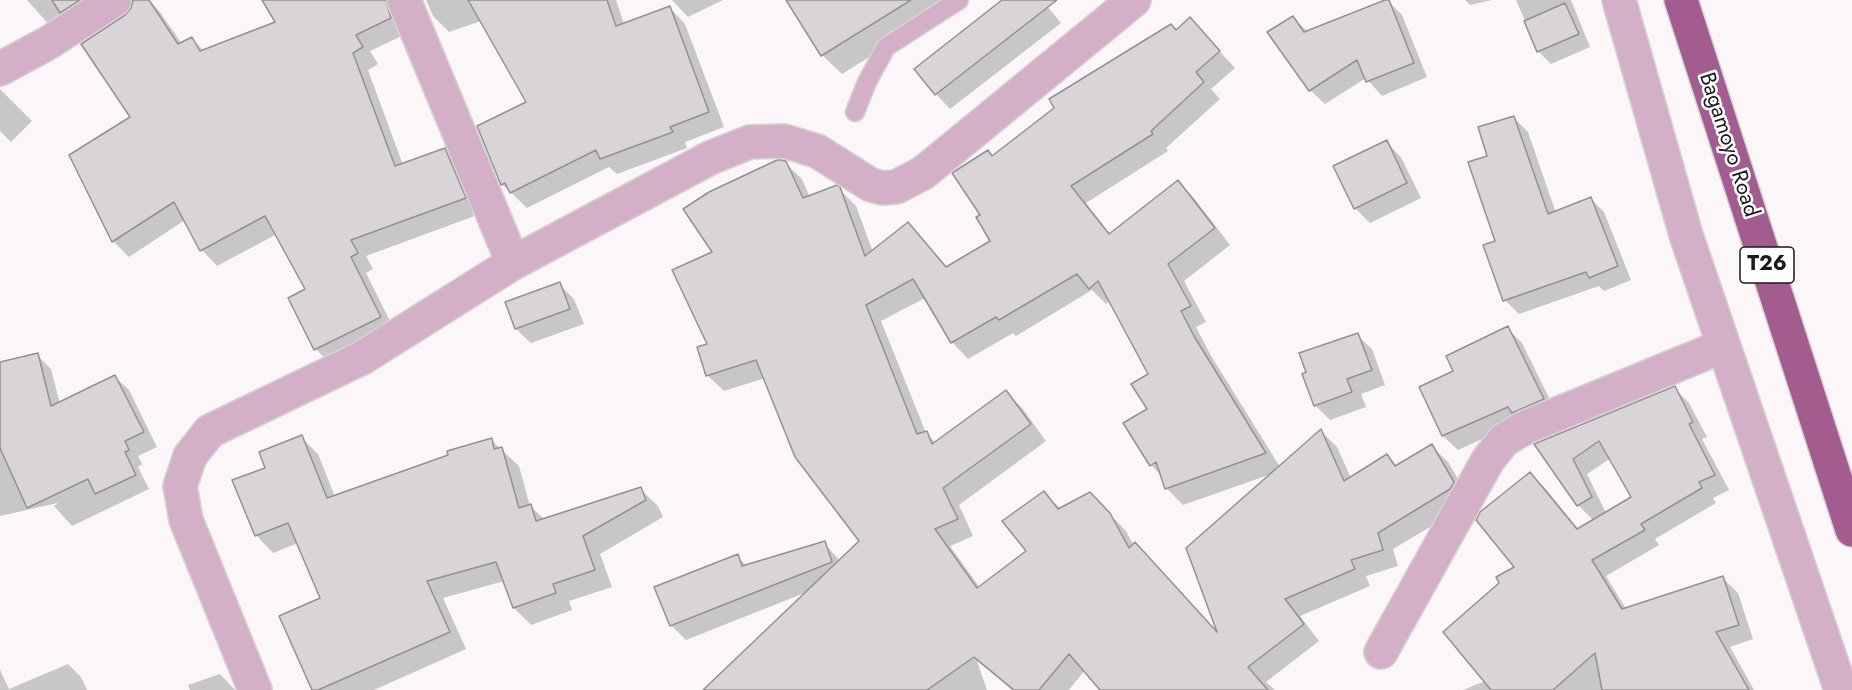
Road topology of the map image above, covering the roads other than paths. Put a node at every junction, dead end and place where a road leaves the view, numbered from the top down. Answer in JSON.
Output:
{"nodes":[{"id":1,"x":114,"y":0,"type":"edge"},
{"id":2,"x":404,"y":0,"type":"edge"},
{"id":3,"x":958,"y":0,"type":"edge"},
{"id":4,"x":1619,"y":0,"type":"edge"},
{"id":5,"x":1681,"y":0,"type":"edge"},
{"id":6,"x":1125,"y":3,"type":"edge"},
{"id":7,"x":0,"y":69,"type":"edge"},
{"id":8,"x":855,"y":112,"type":"dead end"},
{"id":9,"x":513,"y":263,"type":"junction"},
{"id":10,"x":1723,"y":346,"type":"junction"},
{"id":11,"x":1852,"y":530,"type":"edge"},
{"id":12,"x":1381,"y":652,"type":"dead end"},
{"id":13,"x":255,"y":690,"type":"edge"},
{"id":14,"x":1841,"y":690,"type":"edge"}],
"edges":[{"from":1,"to":7,"type":"street"},
{"from":2,"to":9,"type":"street"},
{"from":3,"to":8,"type":"lane"},
{"from":4,"to":10,"type":"street"},
{"from":5,"to":11,"type":"highway","name":"Bagamoyo Road","number":"T26"},
{"from":6,"to":9,"type":"street"},
{"from":9,"to":13,"type":"street"},
{"from":10,"to":12,"type":"street"},
{"from":10,"to":14,"type":"street"}]}
